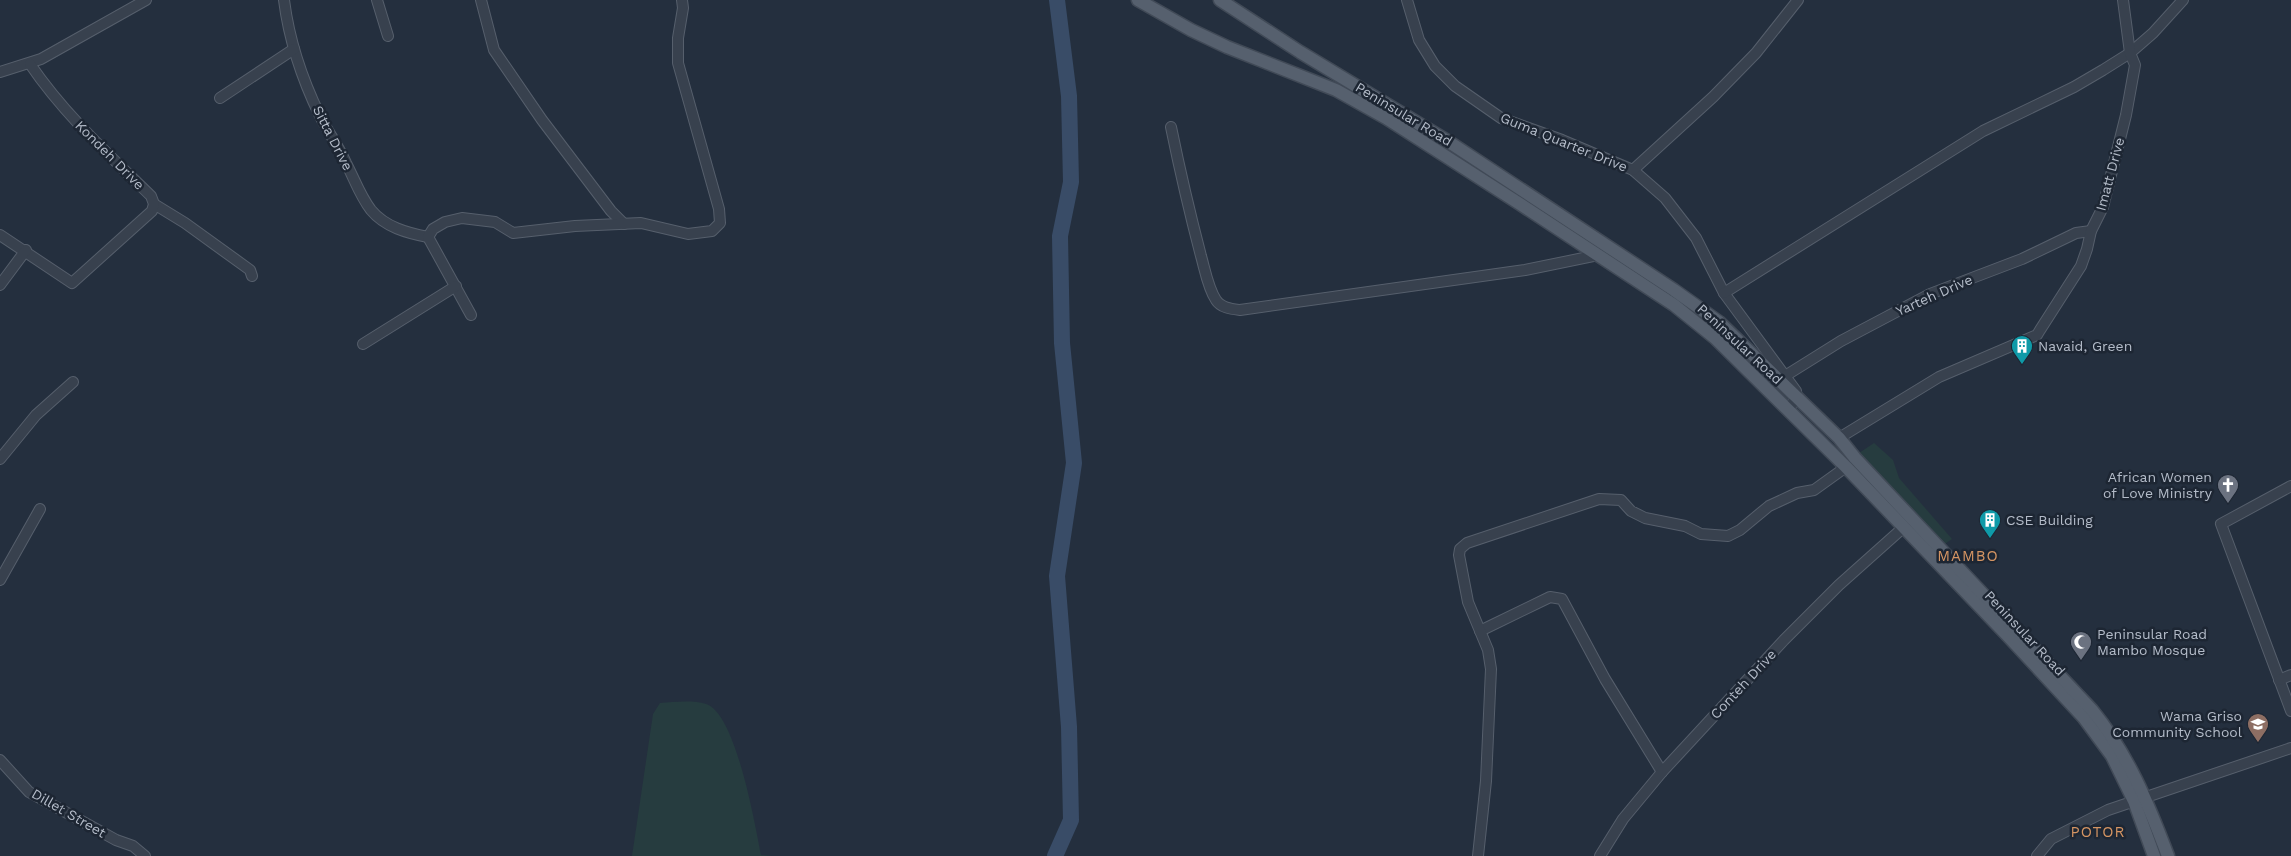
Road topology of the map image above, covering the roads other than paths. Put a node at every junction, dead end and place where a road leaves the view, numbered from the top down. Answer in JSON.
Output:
{"nodes":[{"id":1,"x":146,"y":0,"type":"edge"},
{"id":2,"x":284,"y":0,"type":"edge"},
{"id":3,"x":376,"y":0,"type":"edge"},
{"id":4,"x":481,"y":0,"type":"edge"},
{"id":5,"x":682,"y":0,"type":"edge"},
{"id":6,"x":1138,"y":0,"type":"edge"},
{"id":7,"x":1220,"y":0,"type":"edge"},
{"id":8,"x":1407,"y":0,"type":"edge"},
{"id":9,"x":1798,"y":0,"type":"edge"},
{"id":10,"x":2123,"y":0,"type":"edge"},
{"id":11,"x":2183,"y":0,"type":"edge"},
{"id":12,"x":388,"y":36,"type":"dead end"},
{"id":13,"x":294,"y":49,"type":"junction"},
{"id":14,"x":2130,"y":53,"type":"junction"},
{"id":15,"x":30,"y":64,"type":"junction"},
{"id":16,"x":0,"y":72,"type":"edge"},
{"id":17,"x":220,"y":98,"type":"dead end"},
{"id":18,"x":1171,"y":128,"type":"dead end"},
{"id":19,"x":1633,"y":170,"type":"junction"},
{"id":20,"x":154,"y":204,"type":"junction"},
{"id":21,"x":624,"y":224,"type":"junction"},
{"id":22,"x":2091,"y":231,"type":"junction"},
{"id":23,"x":0,"y":235,"type":"edge"},
{"id":24,"x":428,"y":237,"type":"junction"},
{"id":25,"x":26,"y":250,"type":"junction"},
{"id":26,"x":1598,"y":255,"type":"junction"},
{"id":27,"x":252,"y":276,"type":"dead end"},
{"id":28,"x":0,"y":285,"type":"edge"},
{"id":29,"x":456,"y":286,"type":"junction"},
{"id":30,"x":1724,"y":293,"type":"junction"},
{"id":31,"x":471,"y":315,"type":"dead end"},
{"id":32,"x":363,"y":344,"type":"dead end"},
{"id":33,"x":1785,"y":376,"type":"junction"},
{"id":34,"x":73,"y":382,"type":"dead end"},
{"id":35,"x":1797,"y":398,"type":"junction"},
{"id":36,"x":1787,"y":410,"type":"junction"},
{"id":37,"x":1839,"y":438,"type":"junction"},
{"id":38,"x":0,"y":459,"type":"edge"},
{"id":39,"x":1846,"y":467,"type":"junction"},
{"id":40,"x":2291,"y":486,"type":"edge"},
{"id":41,"x":40,"y":509,"type":"dead end"},
{"id":42,"x":1904,"y":527,"type":"junction"},
{"id":43,"x":0,"y":580,"type":"edge"},
{"id":44,"x":1480,"y":631,"type":"junction"},
{"id":45,"x":2013,"y":632,"type":"junction"},
{"id":46,"x":2291,"y":675,"type":"edge"},
{"id":47,"x":2280,"y":680,"type":"junction"},
{"id":48,"x":2291,"y":711,"type":"edge"},
{"id":49,"x":2291,"y":748,"type":"edge"},
{"id":50,"x":0,"y":760,"type":"edge"},
{"id":51,"x":1662,"y":772,"type":"junction"},
{"id":52,"x":2140,"y":799,"type":"junction"},
{"id":53,"x":145,"y":856,"type":"edge"},
{"id":54,"x":1478,"y":856,"type":"edge"},
{"id":55,"x":1600,"y":856,"type":"edge"},
{"id":56,"x":2037,"y":856,"type":"edge"},
{"id":57,"x":2154,"y":856,"type":"edge"},
{"id":58,"x":2168,"y":856,"type":"edge"}],
"edges":[{"from":1,"to":15,"type":"street"},
{"from":2,"to":13,"type":"street","name":"Sitta Drive"},
{"from":3,"to":12,"type":"street"},
{"from":4,"to":21,"type":"street"},
{"from":5,"to":21,"type":"street"},
{"from":6,"to":26,"type":"main road","name":"Peninsular Road"},
{"from":7,"to":35,"type":"main road","name":"Peninsular Road"},
{"from":8,"to":19,"type":"street","name":"Guma Quarter Drive"},
{"from":9,"to":19,"type":"street"},
{"from":10,"to":14,"type":"street","name":"Imatt Drive"},
{"from":11,"to":14,"type":"street"},
{"from":13,"to":17,"type":"street"},
{"from":13,"to":24,"type":"street","name":"Sitta Drive"},
{"from":14,"to":22,"type":"street","name":"Imatt Drive"},
{"from":14,"to":30,"type":"street"},
{"from":15,"to":16,"type":"street"},
{"from":15,"to":20,"type":"street","name":"Kondeh Drive"},
{"from":18,"to":26,"type":"street"},
{"from":19,"to":30,"type":"street","name":"Guma Quarter Drive"},
{"from":20,"to":25,"type":"street","name":"Kondeh Drive"},
{"from":20,"to":27,"type":"street"},
{"from":21,"to":24,"type":"street"},
{"from":22,"to":33,"type":"street","name":"Yarteh Drive"},
{"from":22,"to":37,"type":"street","name":"Imatt Drive"},
{"from":23,"to":25,"type":"street"},
{"from":24,"to":29,"type":"street"},
{"from":25,"to":28,"type":"street"},
{"from":26,"to":36,"type":"main road","name":"Peninsular Road"},
{"from":29,"to":31,"type":"street"},
{"from":29,"to":32,"type":"street"},
{"from":30,"to":33,"type":"street","name":"Guma Quarter Drive"},
{"from":33,"to":35,"type":"street","name":"Guma Quarter Drive"},
{"from":34,"to":38,"type":"street"},
{"from":35,"to":36,"type":"street"},
{"from":35,"to":37,"type":"main road","name":"Peninsular Road"},
{"from":36,"to":39,"type":"main road","name":"Peninsular Road"},
{"from":37,"to":45,"type":"main road","name":"Peninsular Road"},
{"from":39,"to":42,"type":"main road","name":"Peninsular Road"},
{"from":39,"to":44,"type":"street"},
{"from":40,"to":47,"type":"street"},
{"from":41,"to":43,"type":"street"},
{"from":42,"to":45,"type":"main road","name":"Peninsular Road"},
{"from":42,"to":51,"type":"street","name":"Conteh Drive"},
{"from":44,"to":51,"type":"street"},
{"from":44,"to":54,"type":"street"},
{"from":45,"to":52,"type":"main road","name":"Peninsular Road"},
{"from":46,"to":47,"type":"street"},
{"from":47,"to":48,"type":"street"},
{"from":49,"to":52,"type":"street"},
{"from":50,"to":53,"type":"street","name":"Dillet Street"},
{"from":51,"to":55,"type":"street","name":"Conteh Drive"},
{"from":52,"to":56,"type":"street"},
{"from":52,"to":57,"type":"main road","name":"Peninsular Road"},
{"from":52,"to":58,"type":"main road","name":"Peninsular Road"}]}
